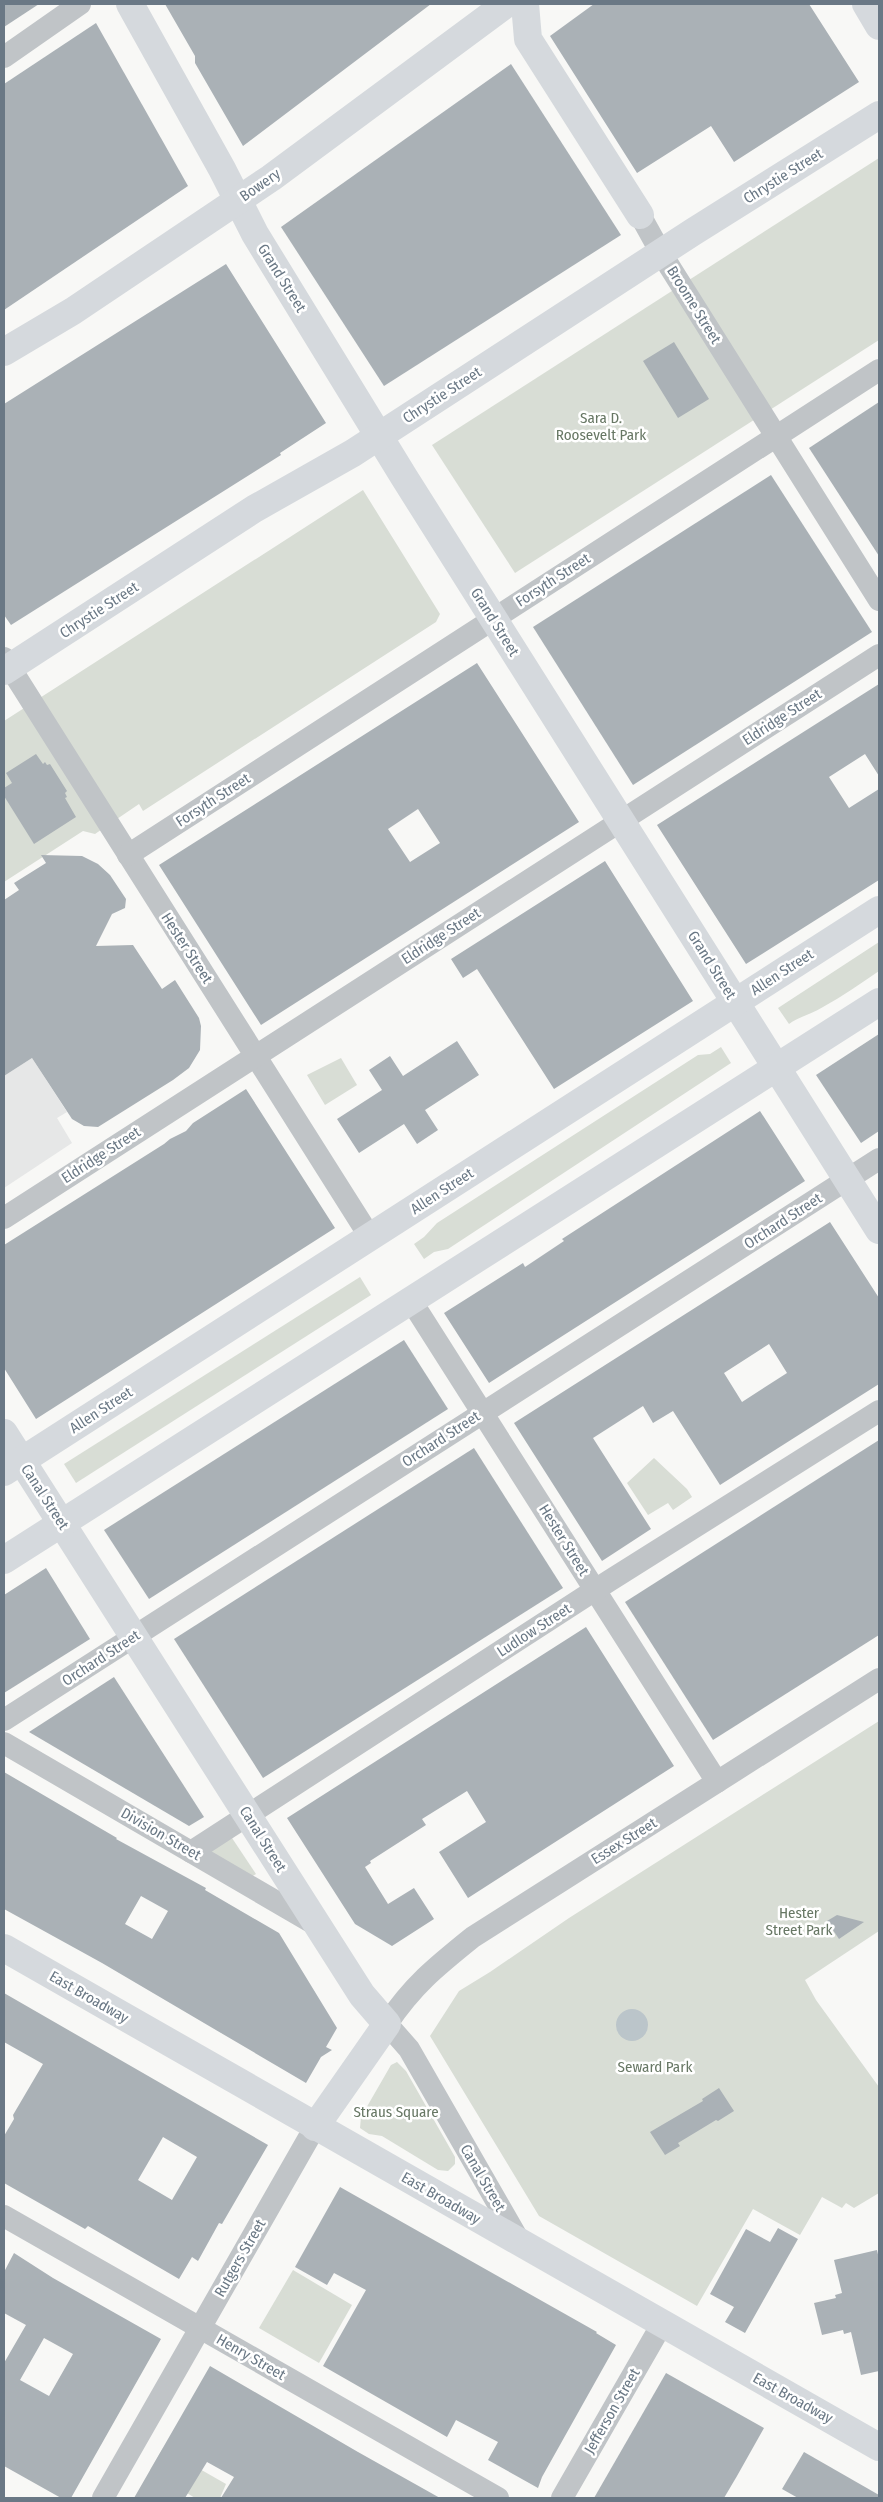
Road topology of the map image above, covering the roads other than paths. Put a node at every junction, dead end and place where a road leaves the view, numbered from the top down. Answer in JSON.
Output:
{"nodes":[{"id":1,"x":80,"y":4,"type":"edge"},
{"id":2,"x":130,"y":4,"type":"edge"},
{"id":3,"x":506,"y":4,"type":"edge"},
{"id":4,"x":525,"y":4,"type":"edge"},
{"id":5,"x":866,"y":4,"type":"edge"},
{"id":6,"x":879,"y":26,"type":"edge"},
{"id":7,"x":4,"y":57,"type":"edge"},
{"id":8,"x":879,"y":115,"type":"edge"},
{"id":9,"x":238,"y":200,"type":"junction"},
{"id":10,"x":640,"y":215,"type":"joint"},
{"id":11,"x":661,"y":253,"type":"junction"},
{"id":12,"x":4,"y":352,"type":"edge"},
{"id":13,"x":879,"y":370,"type":"edge"},
{"id":14,"x":379,"y":436,"type":"junction"},
{"id":15,"x":776,"y":436,"type":"junction"},
{"id":16,"x":879,"y":600,"type":"edge"},
{"id":17,"x":493,"y":618,"type":"junction"},
{"id":18,"x":879,"y":655,"type":"edge"},
{"id":19,"x":6,"y":666,"type":"edge"},
{"id":20,"x":621,"y":821,"type":"junction"},
{"id":21,"x":128,"y":855,"type":"junction"},
{"id":22,"x":879,"y":910,"type":"edge"},
{"id":23,"x":735,"y":1002,"type":"junction"},
{"id":24,"x":879,"y":1002,"type":"edge"},
{"id":25,"x":256,"y":1055,"type":"junction"},
{"id":26,"x":777,"y":1069,"type":"junction"},
{"id":27,"x":879,"y":1160,"type":"edge"},
{"id":28,"x":848,"y":1180,"type":"junction"},
{"id":29,"x":4,"y":1218,"type":"edge"},
{"id":30,"x":879,"y":1230,"type":"edge"},
{"id":31,"x":370,"y":1237,"type":"junction"},
{"id":32,"x":410,"y":1299,"type":"junction"},
{"id":33,"x":879,"y":1411,"type":"edge"},
{"id":34,"x":482,"y":1412,"type":"junction"},
{"id":35,"x":4,"y":1433,"type":"edge"},
{"id":36,"x":13,"y":1466,"type":"edge"},
{"id":37,"x":61,"y":1522,"type":"junction"},
{"id":38,"x":4,"y":1560,"type":"edge"},
{"id":39,"x":596,"y":1590,"type":"junction"},
{"id":40,"x":134,"y":1637,"type":"junction"},
{"id":41,"x":879,"y":1679,"type":"edge"},
{"id":42,"x":4,"y":1720,"type":"edge"},
{"id":43,"x":4,"y":1743,"type":"edge"},
{"id":44,"x":717,"y":1782,"type":"junction"},
{"id":45,"x":249,"y":1816,"type":"junction"},
{"id":46,"x":191,"y":1852,"type":"junction"},
{"id":47,"x":318,"y":1926,"type":"junction"},
{"id":48,"x":4,"y":1948,"type":"edge"},
{"id":49,"x":387,"y":2024,"type":"junction"},
{"id":50,"x":315,"y":2127,"type":"junction"},
{"id":51,"x":4,"y":2216,"type":"edge"},
{"id":52,"x":521,"y":2244,"type":"junction"},
{"id":53,"x":662,"y":2324,"type":"junction"},
{"id":54,"x":199,"y":2328,"type":"junction"},
{"id":55,"x":879,"y":2446,"type":"edge"},
{"id":56,"x":103,"y":2498,"type":"edge"},
{"id":57,"x":498,"y":2498,"type":"edge"},
{"id":58,"x":562,"y":2498,"type":"edge"}],
"edges":[{"from":1,"to":7,"type":"street"},
{"from":2,"to":9,"type":"main road","name":"Grand Street"},
{"from":3,"to":9,"type":"main road","name":"Bowery"},
{"from":4,"to":10,"type":"main road","name":"Broome Street"},
{"from":5,"to":6,"type":"main road"},
{"from":8,"to":11,"type":"main road","name":"Chrystie Street"},
{"from":9,"to":12,"type":"main road","name":"Bowery"},
{"from":9,"to":14,"type":"main road","name":"Grand Street"},
{"from":10,"to":11,"type":"street","name":"Broome Street"},
{"from":11,"to":14,"type":"main road","name":"Chrystie Street"},
{"from":11,"to":15,"type":"street","name":"Broome Street"},
{"from":13,"to":15,"type":"street","name":"Forsyth Street"},
{"from":14,"to":17,"type":"main road","name":"Grand Street"},
{"from":14,"to":19,"type":"main road","name":"Chrystie Street"},
{"from":15,"to":16,"type":"street","name":"Broome Street"},
{"from":15,"to":17,"type":"street","name":"Forsyth Street"},
{"from":17,"to":20,"type":"main road","name":"Grand Street"},
{"from":17,"to":21,"type":"street","name":"Forsyth Street"},
{"from":18,"to":20,"type":"street","name":"Eldridge Street"},
{"from":19,"to":21,"type":"street","name":"Hester Street"},
{"from":20,"to":23,"type":"main road","name":"Grand Street"},
{"from":20,"to":25,"type":"street","name":"Eldridge Street"},
{"from":21,"to":25,"type":"street","name":"Hester Street"},
{"from":22,"to":23,"type":"main road","name":"Allen Street"},
{"from":23,"to":26,"type":"main road","name":"Grand Street"},
{"from":23,"to":31,"type":"main road","name":"Allen Street"},
{"from":24,"to":26,"type":"main road"},
{"from":25,"to":29,"type":"street","name":"Eldridge Street"},
{"from":25,"to":31,"type":"street","name":"Hester Street"},
{"from":26,"to":28,"type":"main road","name":"Grand Street"},
{"from":26,"to":32,"type":"main road"},
{"from":27,"to":28,"type":"street","name":"Orchard Street"},
{"from":28,"to":30,"type":"main road","name":"Grand Street"},
{"from":28,"to":34,"type":"street","name":"Orchard Street"},
{"from":31,"to":36,"type":"main road","name":"Allen Street"},
{"from":32,"to":34,"type":"street","name":"Hester Street"},
{"from":32,"to":37,"type":"main road"},
{"from":33,"to":39,"type":"street","name":"Ludlow Street"},
{"from":34,"to":39,"type":"street","name":"Hester Street"},
{"from":34,"to":40,"type":"street","name":"Orchard Street"},
{"from":35,"to":36,"type":"main road","name":"Canal Street"},
{"from":36,"to":37,"type":"main road","name":"Canal Street"},
{"from":37,"to":38,"type":"main road"},
{"from":37,"to":40,"type":"main road","name":"Canal Street"},
{"from":39,"to":44,"type":"street","name":"Hester Street"},
{"from":39,"to":45,"type":"street","name":"Ludlow Street"},
{"from":40,"to":42,"type":"street","name":"Orchard Street"},
{"from":40,"to":45,"type":"main road","name":"Canal Street"},
{"from":41,"to":44,"type":"street","name":"Essex Street"},
{"from":43,"to":46,"type":"street","name":"Division Street"},
{"from":44,"to":49,"type":"street","name":"Essex Street"},
{"from":45,"to":46,"type":"street","name":"Ludlow Street"},
{"from":45,"to":47,"type":"main road","name":"Canal Street"},
{"from":46,"to":47,"type":"street","name":"Division Street"},
{"from":47,"to":49,"type":"main road","name":"Canal Street"},
{"from":48,"to":50,"type":"main road","name":"East Broadway"},
{"from":49,"to":50,"type":"main road","name":"Rutgers Street"},
{"from":49,"to":52,"type":"street","name":"Canal Street"},
{"from":50,"to":52,"type":"main road","name":"East Broadway"},
{"from":50,"to":54,"type":"street","name":"Rutgers Street"},
{"from":51,"to":54,"type":"street","name":"Henry Street"},
{"from":52,"to":53,"type":"main road","name":"East Broadway"},
{"from":53,"to":55,"type":"main road","name":"East Broadway"},
{"from":53,"to":58,"type":"street","name":"Jefferson Street"},
{"from":54,"to":56,"type":"street","name":"Rutgers Street"},
{"from":54,"to":57,"type":"street","name":"Henry Street"}]}
